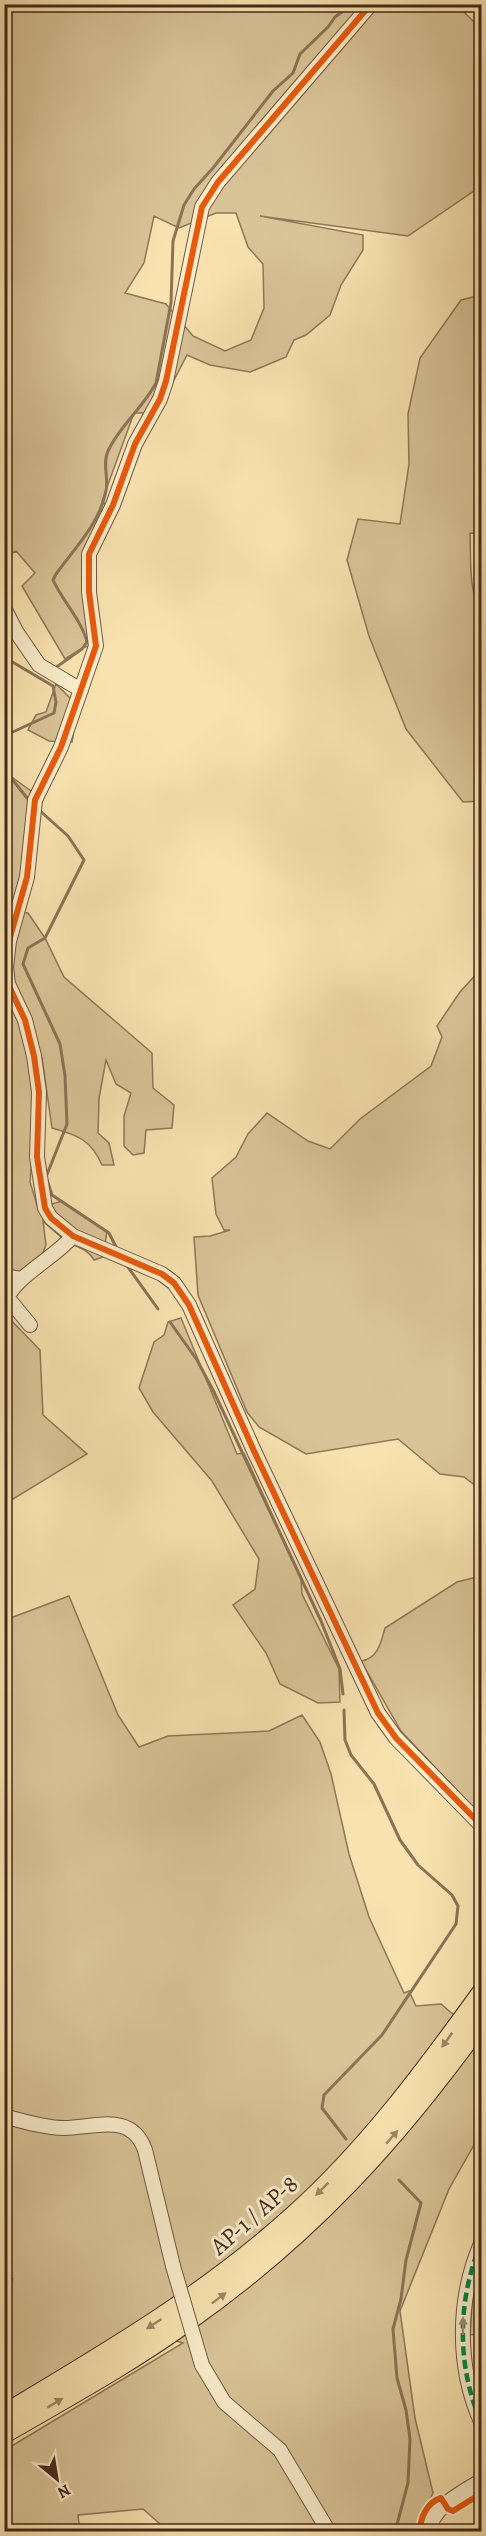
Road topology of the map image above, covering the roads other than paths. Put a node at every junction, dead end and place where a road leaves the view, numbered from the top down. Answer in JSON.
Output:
{"nodes":[{"id":1,"x":371,"y":4,"type":"edge"},
{"id":2,"x":4,"y":608,"type":"edge"},
{"id":3,"x":81,"y":690,"type":"junction"},
{"id":4,"x":4,"y":915,"type":"edge"},
{"id":5,"x":12,"y":931,"type":"junction"},
{"id":6,"x":73,"y":1236,"type":"junction"},
{"id":7,"x":4,"y":1276,"type":"edge"},
{"id":8,"x":21,"y":1279,"type":"junction"},
{"id":9,"x":30,"y":1325,"type":"dead end"},
{"id":10,"x":482,"y":1826,"type":"edge"},
{"id":11,"x":482,"y":1993,"type":"edge"},
{"id":12,"x":482,"y":2020,"type":"edge"},
{"id":13,"x":4,"y":2116,"type":"edge"},
{"id":14,"x":482,"y":2241,"type":"edge"},
{"id":15,"x":4,"y":2415,"type":"edge"},
{"id":16,"x":482,"y":2424,"type":"edge"},
{"id":17,"x":4,"y":2433,"type":"edge"},
{"id":18,"x":482,"y":2480,"type":"edge"},
{"id":19,"x":329,"y":2532,"type":"edge"},
{"id":20,"x":429,"y":2532,"type":"edge"}],
"edges":[{"from":1,"to":3,"type":"street"},
{"from":2,"to":3,"type":"street"},
{"from":3,"to":5,"type":"street"},
{"from":4,"to":5,"type":"street"},
{"from":5,"to":6,"type":"street"},
{"from":6,"to":8,"type":"street"},
{"from":6,"to":10,"type":"street"},
{"from":7,"to":8,"type":"street"},
{"from":8,"to":9,"type":"street"},
{"from":11,"to":15,"type":"highway","name":"AP-1 / AP-8","one_way":true},
{"from":17,"to":12,"type":"highway","name":"AP-1 / AP-8","one_way":true},
{"from":13,"to":19,"type":"street","bridge":true},
{"from":16,"to":14,"type":"street","one_way":true},
{"from":18,"to":20,"type":"street"}]}
